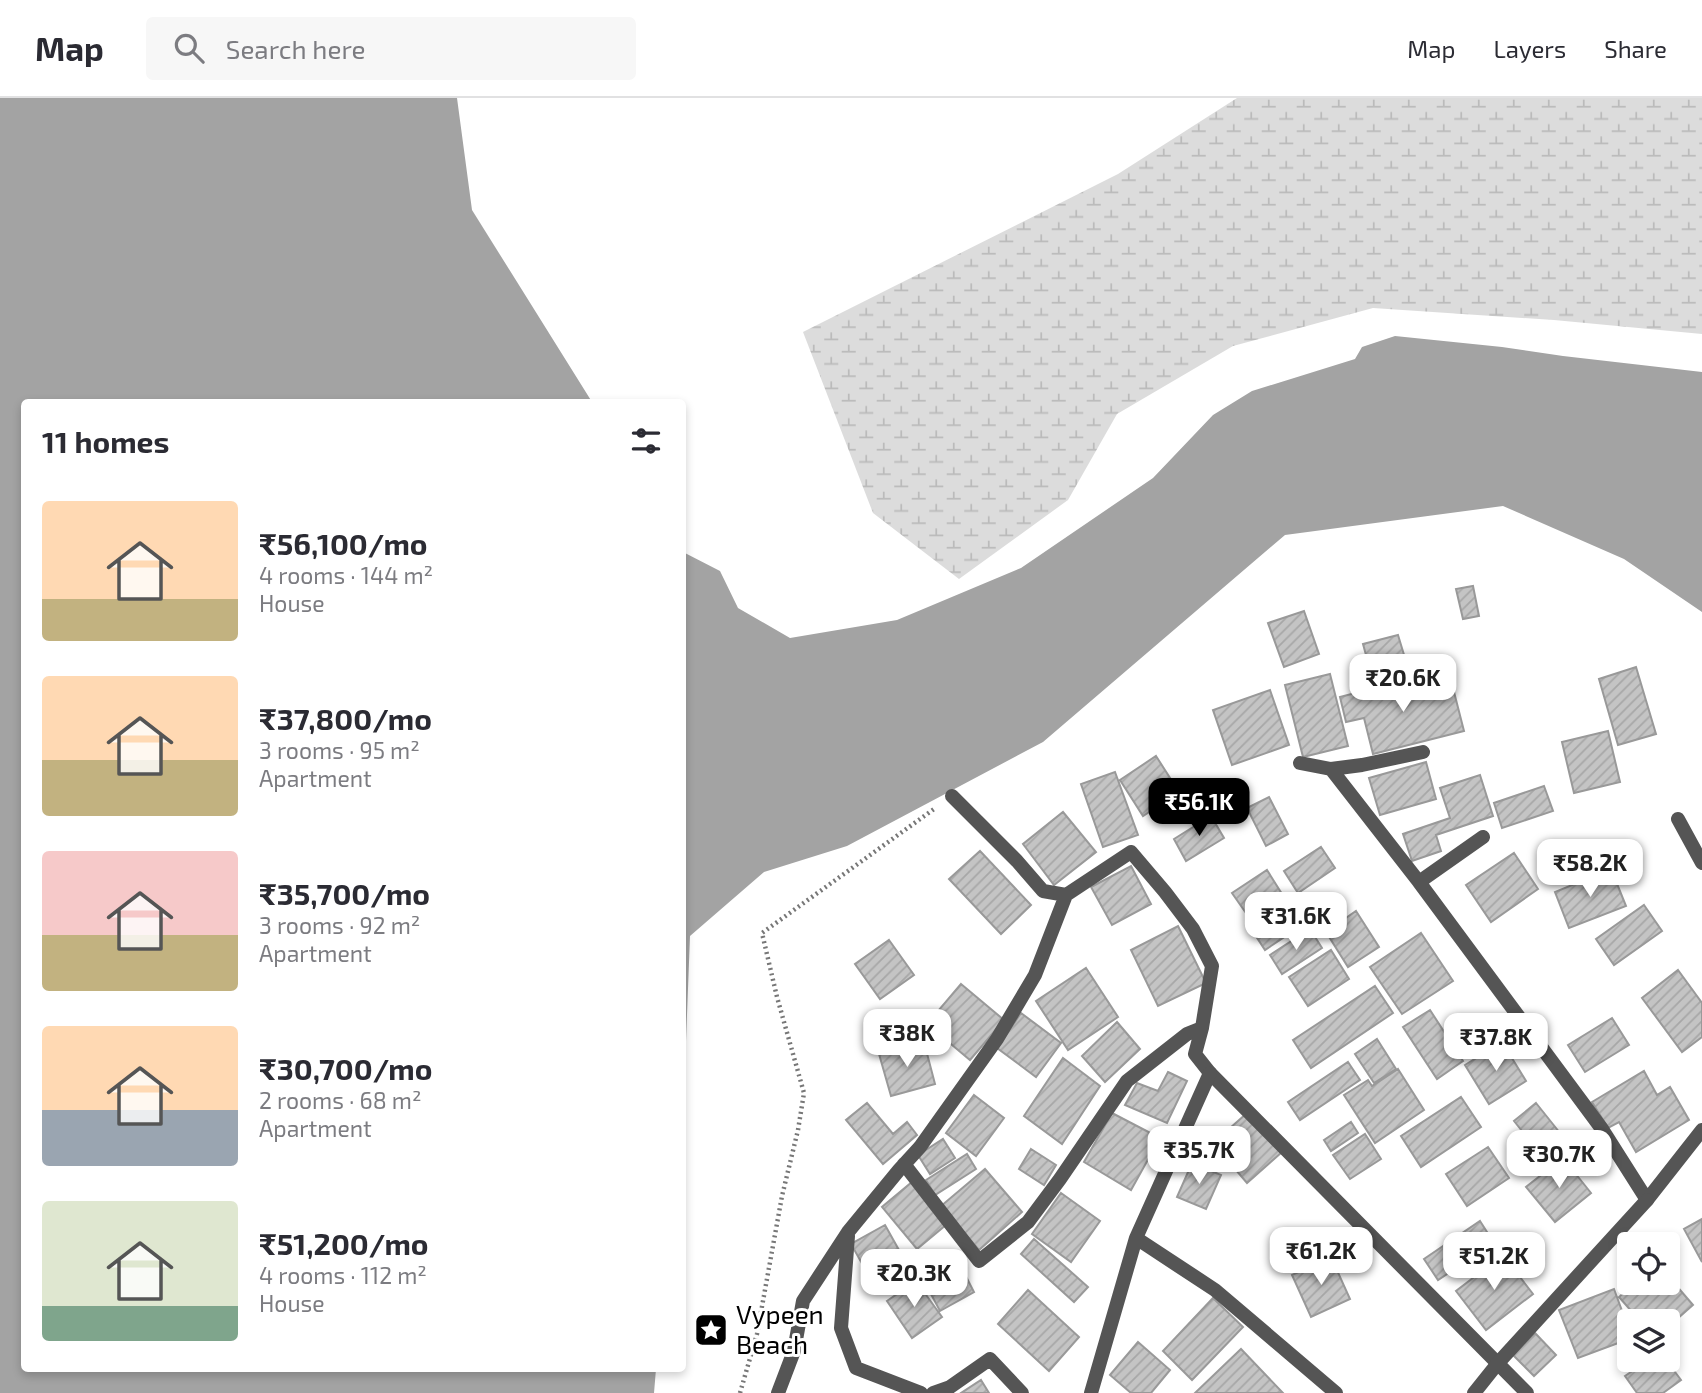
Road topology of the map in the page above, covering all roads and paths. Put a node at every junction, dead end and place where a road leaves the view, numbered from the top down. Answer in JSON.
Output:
{"nodes":[{"id":1,"x":1423,"y":752,"type":"dead end"},
{"id":2,"x":1300,"y":763,"type":"dead end"},
{"id":3,"x":1331,"y":769,"type":"junction"},
{"id":4,"x":952,"y":796,"type":"joint"},
{"id":5,"x":1678,"y":819,"type":"dead end"},
{"id":6,"x":1483,"y":837,"type":"dead end"},
{"id":7,"x":1702,"y":863,"type":"edge"},
{"id":8,"x":1419,"y":882,"type":"junction"},
{"id":9,"x":1066,"y":895,"type":"junction"},
{"id":10,"x":1202,"y":1028,"type":"junction"},
{"id":11,"x":1210,"y":1073,"type":"junction"},
{"id":12,"x":1702,"y":1130,"type":"edge"},
{"id":13,"x":904,"y":1164,"type":"junction"},
{"id":14,"x":1647,"y":1200,"type":"junction"},
{"id":15,"x":848,"y":1233,"type":"junction"},
{"id":16,"x":1136,"y":1238,"type":"junction"},
{"id":17,"x":1497,"y":1363,"type":"junction"},
{"id":18,"x":740,"y":1393,"type":"edge"},
{"id":19,"x":778,"y":1393,"type":"edge"},
{"id":20,"x":921,"y":1393,"type":"edge"},
{"id":21,"x":933,"y":1393,"type":"edge"},
{"id":22,"x":1022,"y":1393,"type":"edge"},
{"id":23,"x":1091,"y":1393,"type":"edge"},
{"id":24,"x":1336,"y":1393,"type":"edge"},
{"id":25,"x":1474,"y":1393,"type":"edge"},
{"id":26,"x":1527,"y":1393,"type":"edge"}],
"edges":[{"from":1,"to":3,"type":"street"},
{"from":2,"to":3,"type":"street"},
{"from":3,"to":8,"type":"street"},
{"from":4,"to":9,"type":"street"},
{"from":4,"to":18,"type":"path"},
{"from":5,"to":7,"type":"street"},
{"from":6,"to":8,"type":"street"},
{"from":8,"to":14,"type":"street"},
{"from":9,"to":10,"type":"street"},
{"from":9,"to":13,"type":"street"},
{"from":10,"to":11,"type":"street"},
{"from":10,"to":13,"type":"street"},
{"from":11,"to":16,"type":"street"},
{"from":11,"to":17,"type":"street"},
{"from":12,"to":14,"type":"street"},
{"from":13,"to":15,"type":"street"},
{"from":14,"to":17,"type":"street"},
{"from":15,"to":19,"type":"street"},
{"from":15,"to":20,"type":"street"},
{"from":16,"to":23,"type":"street"},
{"from":16,"to":24,"type":"street"},
{"from":17,"to":25,"type":"street"},
{"from":17,"to":26,"type":"street"},
{"from":21,"to":22,"type":"street"}]}
